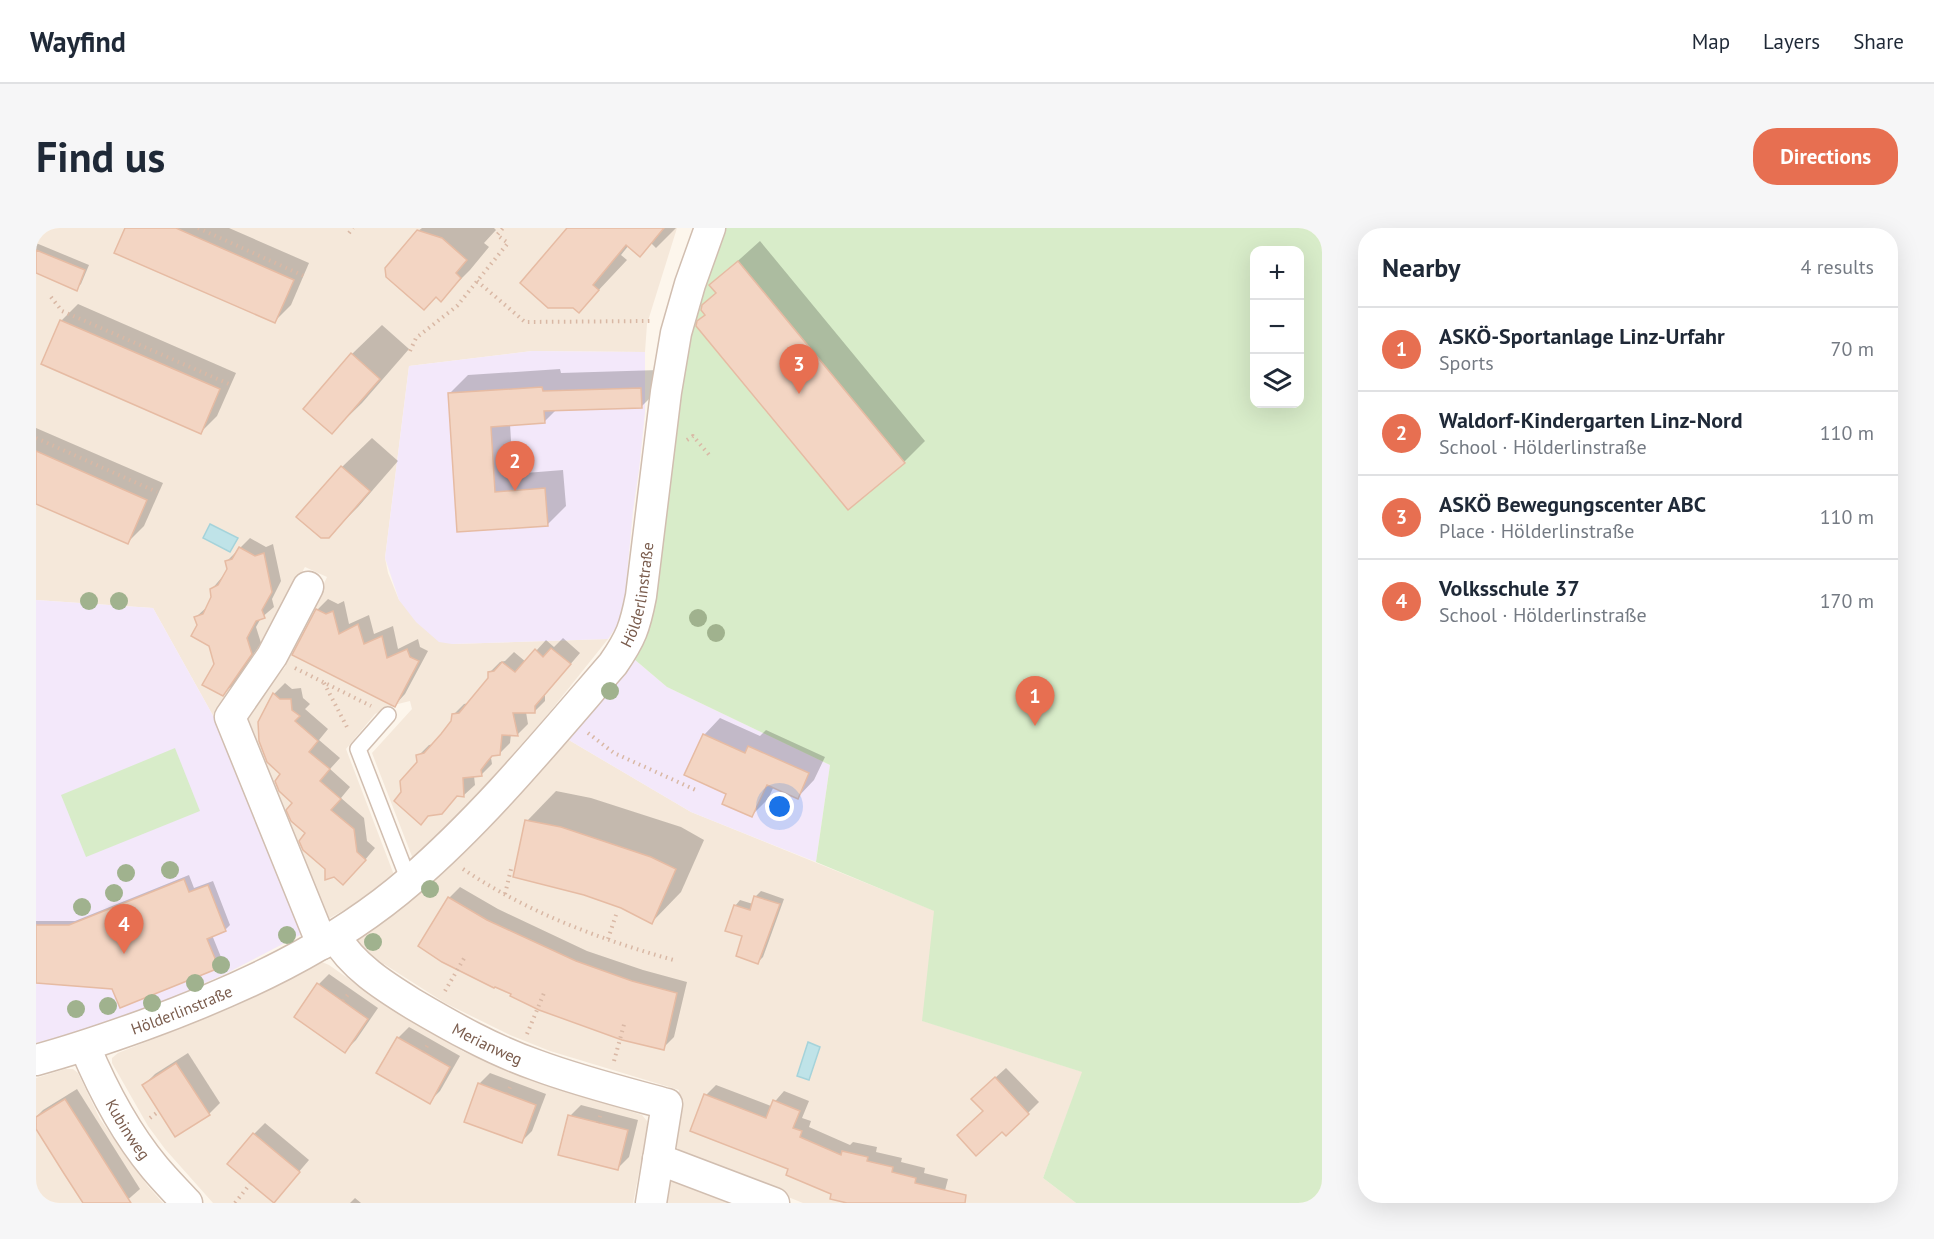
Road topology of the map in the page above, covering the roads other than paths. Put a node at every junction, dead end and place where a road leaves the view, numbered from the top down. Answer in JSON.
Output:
{"nodes":[{"id":1,"x":710,"y":228,"type":"edge"},
{"id":2,"x":308,"y":587,"type":"dead end"},
{"id":3,"x":382,"y":712,"type":"road end"},
{"id":4,"x":409,"y":881,"type":"junction"},
{"id":5,"x":328,"y":940,"type":"junction"},
{"id":6,"x":85,"y":1047,"type":"junction"},
{"id":7,"x":36,"y":1060,"type":"edge"},
{"id":8,"x":658,"y":1159,"type":"junction"},
{"id":9,"x":186,"y":1203,"type":"edge"},
{"id":10,"x":651,"y":1203,"type":"edge"},
{"id":11,"x":774,"y":1203,"type":"edge"}],
"edges":[{"from":1,"to":4,"type":"street","name":"Hölderlinstraße"},
{"from":2,"to":5,"type":"street"},
{"from":3,"to":4,"type":"lane"},
{"from":4,"to":5,"type":"street","name":"Hölderlinstraße"},
{"from":5,"to":6,"type":"street","name":"Hölderlinstraße"},
{"from":5,"to":8,"type":"street","name":"Merianweg"},
{"from":6,"to":7,"type":"street","name":"Hölderlinstraße"},
{"from":6,"to":9,"type":"street","name":"Kubinweg"},
{"from":8,"to":10,"type":"street"},
{"from":8,"to":11,"type":"street"}]}
